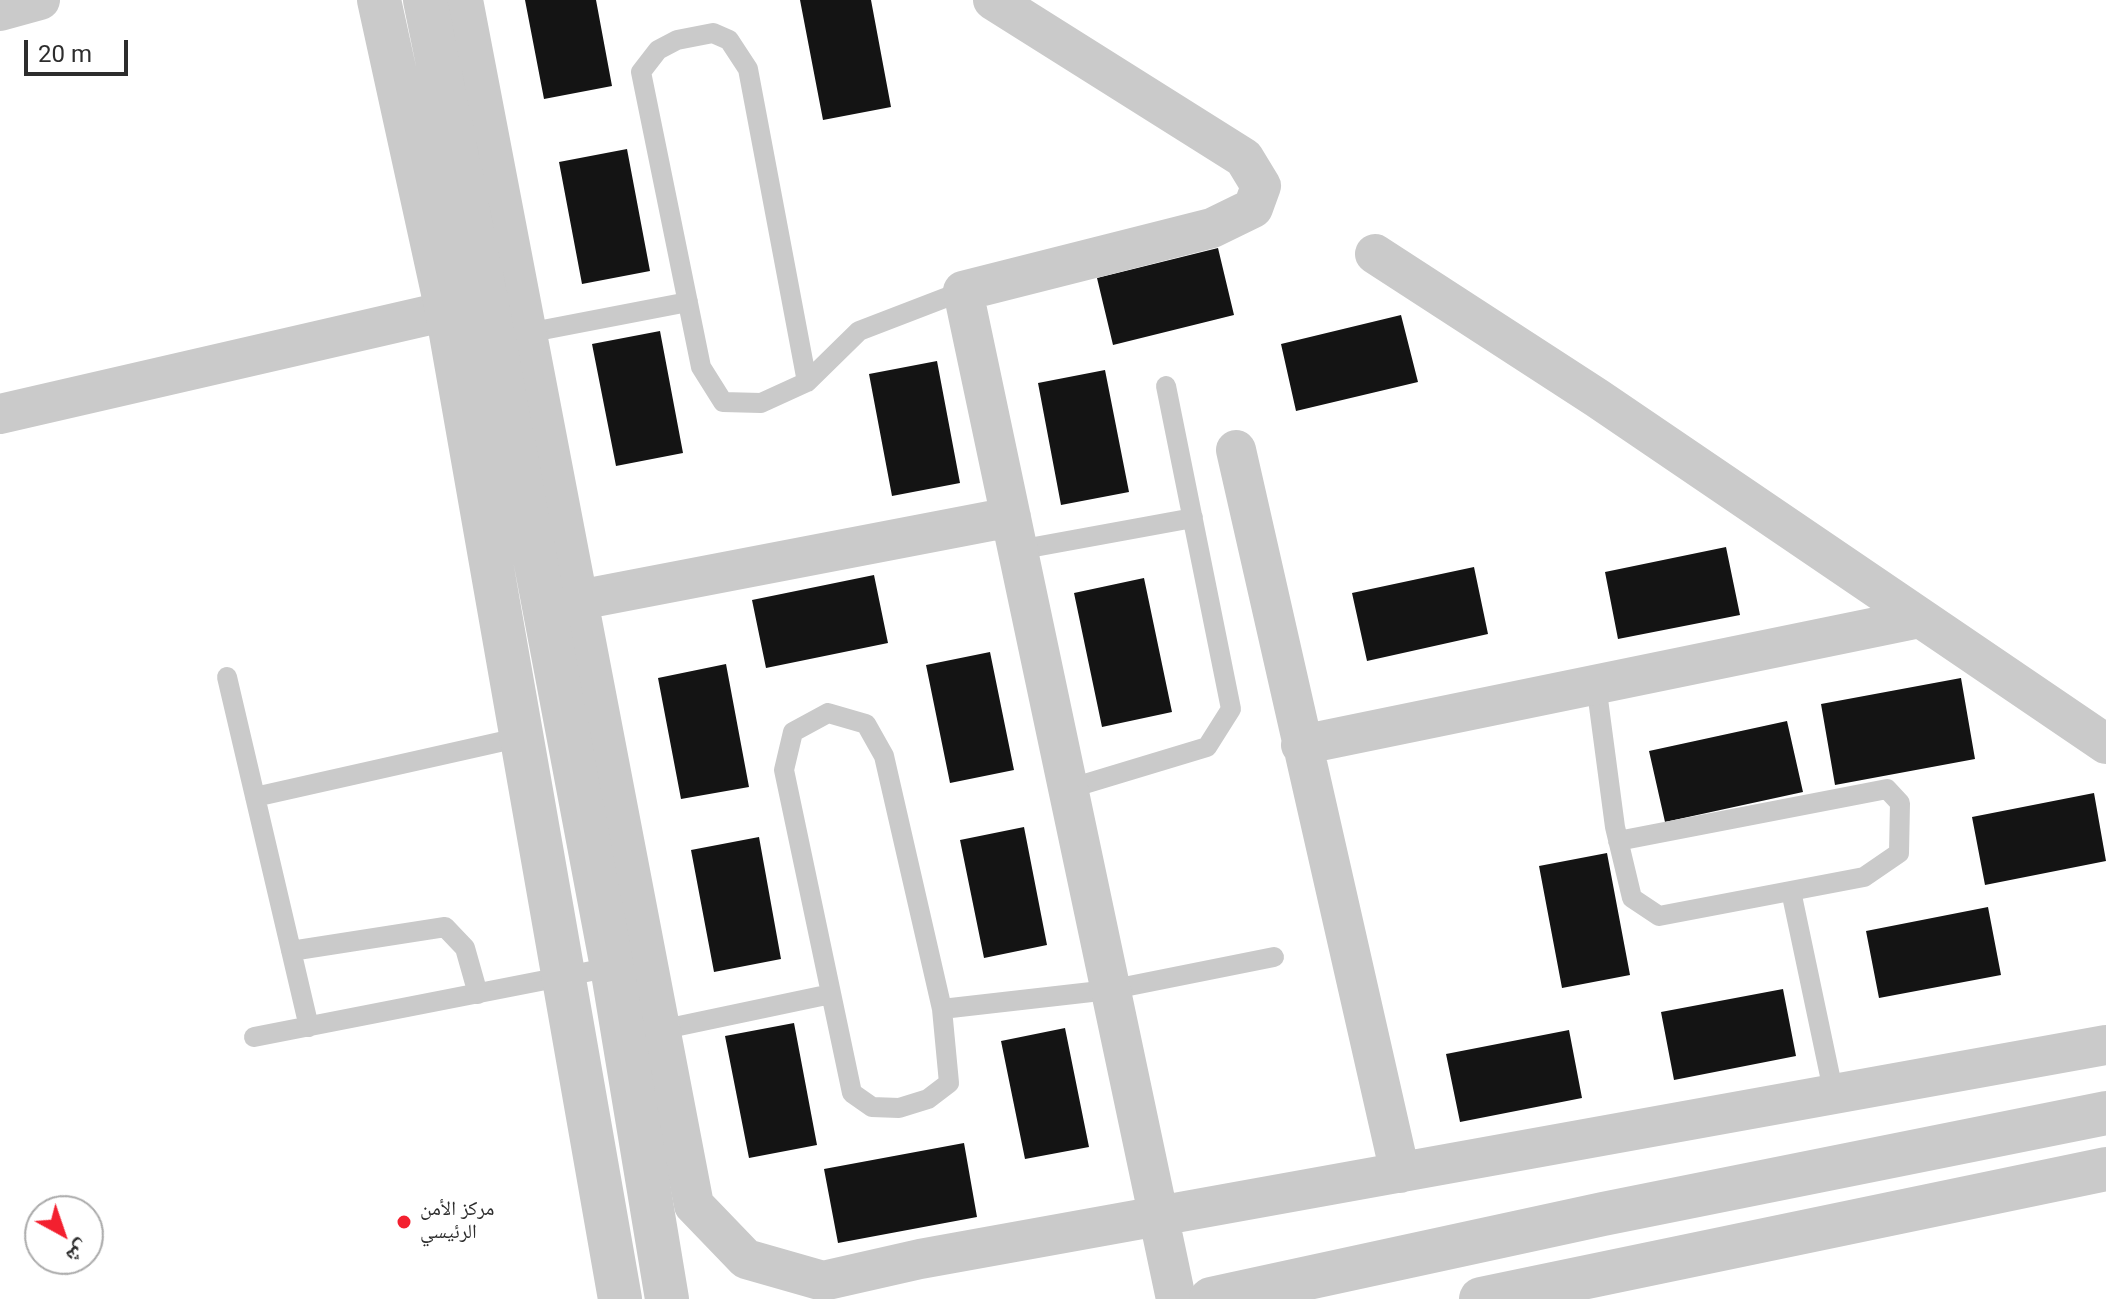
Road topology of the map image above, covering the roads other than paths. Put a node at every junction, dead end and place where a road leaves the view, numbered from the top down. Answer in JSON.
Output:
{"nodes":[{"id":1,"x":40,"y":0,"type":"edge"},
{"id":2,"x":379,"y":0,"type":"edge"},
{"id":3,"x":425,"y":0,"type":"edge"},
{"id":4,"x":463,"y":0,"type":"edge"},
{"id":5,"x":993,"y":0,"type":"edge"},
{"id":6,"x":0,"y":11,"type":"edge"},
{"id":7,"x":1375,"y":254,"type":"dead end"},
{"id":8,"x":963,"y":291,"type":"junction"},
{"id":9,"x":688,"y":302,"type":"junction"},
{"id":10,"x":447,"y":311,"type":"junction"},
{"id":11,"x":527,"y":333,"type":"junction"},
{"id":12,"x":807,"y":382,"type":"junction"},
{"id":13,"x":1166,"y":386,"type":"dead end"},
{"id":14,"x":0,"y":414,"type":"edge"},
{"id":15,"x":1236,"y":450,"type":"dead end"},
{"id":16,"x":1193,"y":518,"type":"junction"},
{"id":17,"x":1014,"y":534,"type":"junction"},
{"id":18,"x":579,"y":600,"type":"junction"},
{"id":19,"x":1920,"y":618,"type":"junction"},
{"id":20,"x":227,"y":677,"type":"dead end"},
{"id":21,"x":1596,"y":684,"type":"junction"},
{"id":22,"x":522,"y":737,"type":"junction"},
{"id":23,"x":2106,"y":744,"type":"edge"},
{"id":24,"x":1301,"y":745,"type":"junction"},
{"id":25,"x":1068,"y":789,"type":"junction"},
{"id":26,"x":255,"y":797,"type":"junction"},
{"id":27,"x":1618,"y":841,"type":"junction"},
{"id":28,"x":1791,"y":891,"type":"junction"},
{"id":29,"x":291,"y":951,"type":"junction"},
{"id":30,"x":1274,"y":957,"type":"dead end"},
{"id":31,"x":612,"y":967,"type":"junction"},
{"id":32,"x":565,"y":977,"type":"junction"},
{"id":33,"x":1109,"y":990,"type":"junction"},
{"id":34,"x":478,"y":994,"type":"junction"},
{"id":35,"x":831,"y":994,"type":"junction"},
{"id":36,"x":942,"y":1009,"type":"junction"},
{"id":37,"x":309,"y":1027,"type":"junction"},
{"id":38,"x":660,"y":1030,"type":"junction"},
{"id":39,"x":254,"y":1037,"type":"dead end"},
{"id":40,"x":2106,"y":1045,"type":"edge"},
{"id":41,"x":1834,"y":1095,"type":"junction"},
{"id":42,"x":2106,"y":1113,"type":"edge"},
{"id":43,"x":2106,"y":1169,"type":"edge"},
{"id":44,"x":1400,"y":1173,"type":"junction"},
{"id":45,"x":1158,"y":1217,"type":"junction"},
{"id":46,"x":620,"y":1299,"type":"edge"},
{"id":47,"x":667,"y":1299,"type":"edge"},
{"id":48,"x":1176,"y":1299,"type":"edge"},
{"id":49,"x":1211,"y":1299,"type":"edge"},
{"id":50,"x":1481,"y":1299,"type":"edge"}],
"edges":[{"from":1,"to":6,"type":"street"},
{"from":2,"to":10,"type":"street"},
{"from":3,"to":31,"type":"street"},
{"from":4,"to":11,"type":"street"},
{"from":5,"to":8,"type":"street"},
{"from":7,"to":19,"type":"street"},
{"from":8,"to":12,"type":"lane"},
{"from":8,"to":17,"type":"street"},
{"from":9,"to":11,"type":"lane"},
{"from":9,"to":12,"type":"lane"},
{"from":9,"to":12,"type":"lane"},
{"from":10,"to":14,"type":"street"},
{"from":10,"to":22,"type":"street"},
{"from":11,"to":18,"type":"street"},
{"from":13,"to":16,"type":"lane"},
{"from":15,"to":24,"type":"street"},
{"from":16,"to":17,"type":"lane"},
{"from":16,"to":25,"type":"lane"},
{"from":17,"to":18,"type":"street"},
{"from":17,"to":25,"type":"street"},
{"from":18,"to":38,"type":"street"},
{"from":19,"to":21,"type":"street"},
{"from":19,"to":23,"type":"street"},
{"from":20,"to":26,"type":"lane"},
{"from":21,"to":24,"type":"street"},
{"from":21,"to":27,"type":"lane"},
{"from":22,"to":26,"type":"lane"},
{"from":22,"to":32,"type":"street"},
{"from":24,"to":44,"type":"street"},
{"from":25,"to":33,"type":"street"},
{"from":26,"to":29,"type":"lane"},
{"from":27,"to":28,"type":"lane"},
{"from":27,"to":28,"type":"lane"},
{"from":28,"to":41,"type":"lane"},
{"from":29,"to":34,"type":"lane"},
{"from":29,"to":37,"type":"lane"},
{"from":30,"to":33,"type":"lane"},
{"from":31,"to":32,"type":"lane"},
{"from":31,"to":47,"type":"street"},
{"from":32,"to":34,"type":"lane"},
{"from":32,"to":46,"type":"street"},
{"from":33,"to":36,"type":"lane"},
{"from":33,"to":45,"type":"street"},
{"from":34,"to":37,"type":"lane"},
{"from":35,"to":36,"type":"lane"},
{"from":35,"to":36,"type":"lane"},
{"from":35,"to":38,"type":"lane"},
{"from":37,"to":39,"type":"lane"},
{"from":38,"to":45,"type":"street"},
{"from":40,"to":41,"type":"street"},
{"from":41,"to":44,"type":"street"},
{"from":42,"to":49,"type":"street"},
{"from":43,"to":50,"type":"street"},
{"from":44,"to":45,"type":"street"},
{"from":45,"to":48,"type":"street"}]}
